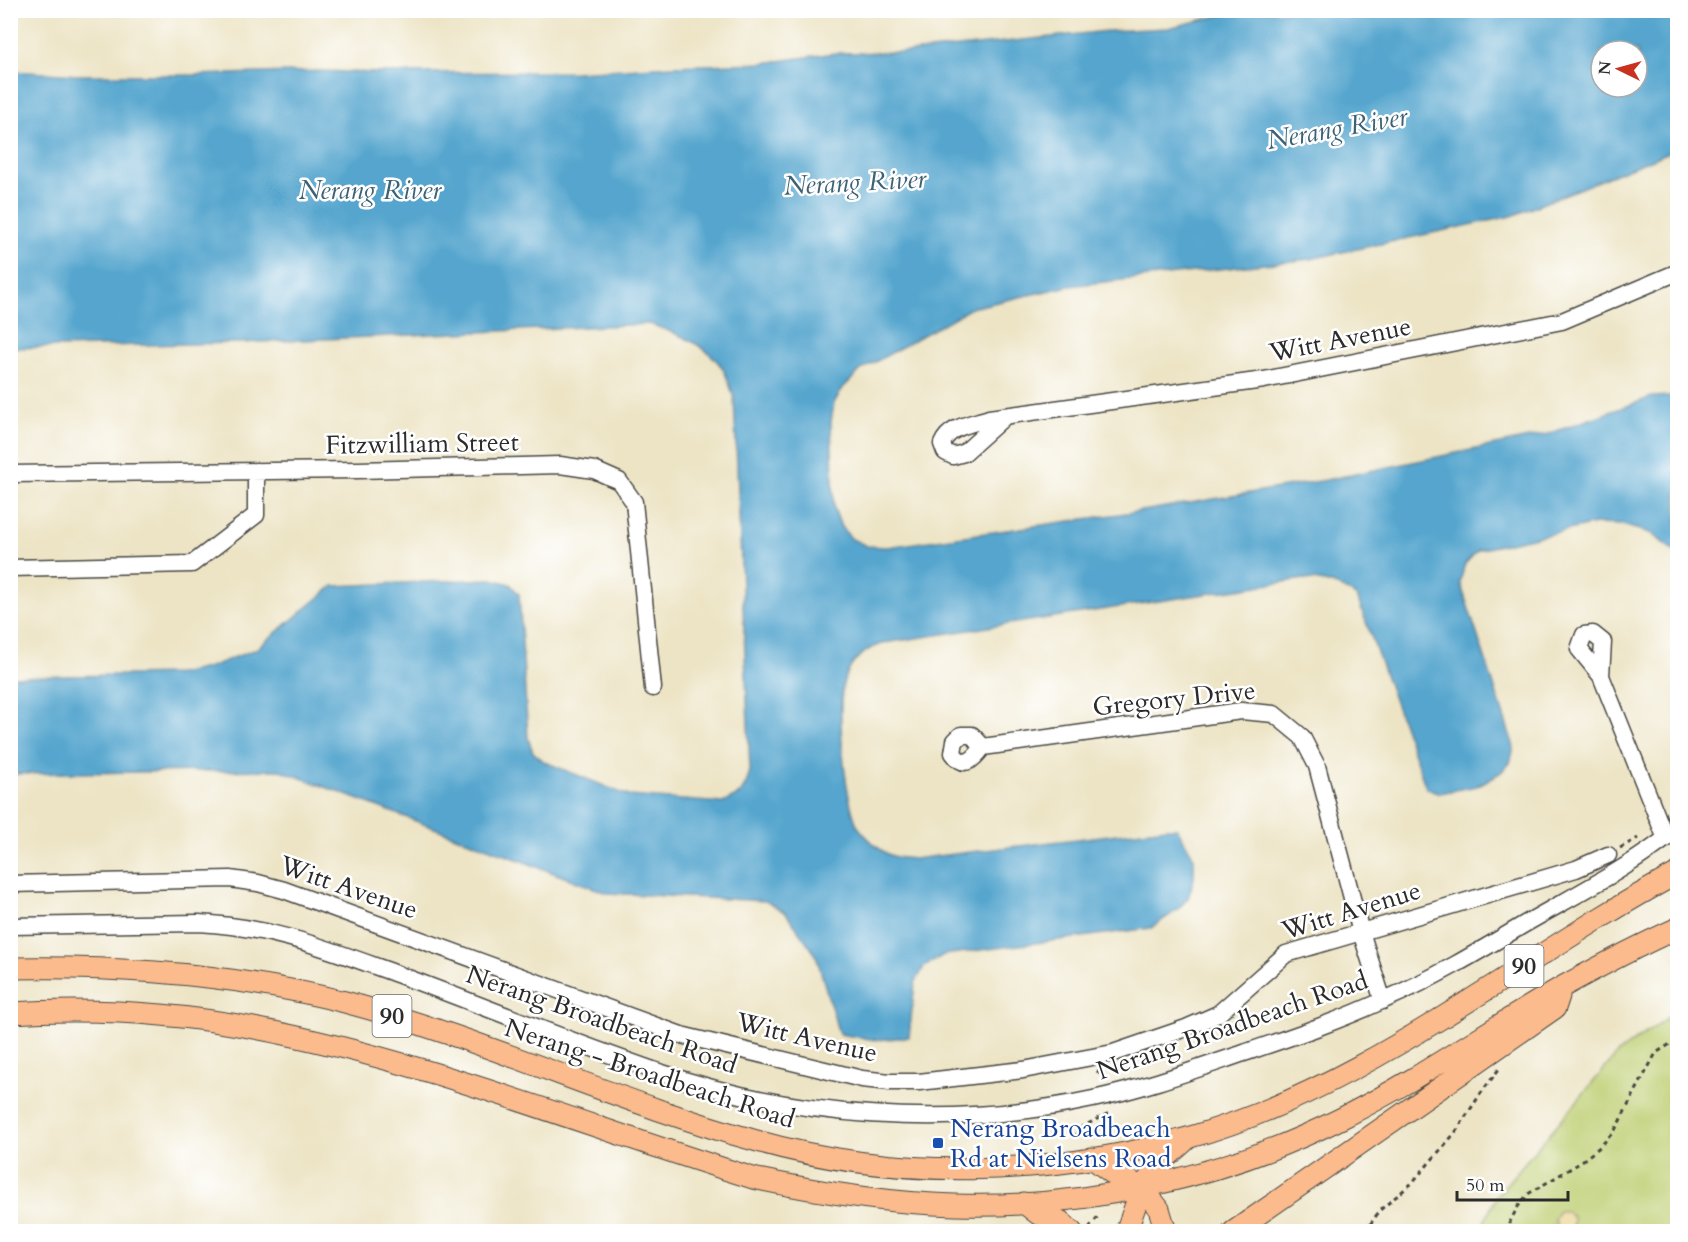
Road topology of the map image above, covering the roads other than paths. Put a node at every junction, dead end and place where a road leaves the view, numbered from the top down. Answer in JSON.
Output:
{"nodes":[{"id":1,"x":1677,"y":272,"type":"edge"},
{"id":2,"x":1003,"y":418,"type":"dead end"},
{"id":3,"x":256,"y":471,"type":"junction"},
{"id":4,"x":10,"y":474,"type":"edge"},
{"id":5,"x":10,"y":568,"type":"edge"},
{"id":6,"x":1601,"y":676,"type":"dead end"},
{"id":7,"x":653,"y":688,"type":"dead end"},
{"id":8,"x":983,"y":747,"type":"dead end"},
{"id":9,"x":1667,"y":831,"type":"edge"},
{"id":10,"x":1608,"y":855,"type":"road end"},
{"id":11,"x":1576,"y":869,"type":"junction"},
{"id":12,"x":1677,"y":873,"type":"edge"},
{"id":13,"x":1600,"y":880,"type":"junction"},
{"id":14,"x":10,"y":884,"type":"edge"},
{"id":15,"x":10,"y":926,"type":"edge"},
{"id":16,"x":1677,"y":928,"type":"edge"},
{"id":17,"x":1361,"y":932,"type":"junction"},
{"id":18,"x":10,"y":968,"type":"edge"},
{"id":19,"x":1561,"y":988,"type":"junction"},
{"id":20,"x":1383,"y":1001,"type":"junction"},
{"id":21,"x":10,"y":1013,"type":"edge"},
{"id":22,"x":1188,"y":1138,"type":"junction"},
{"id":23,"x":1092,"y":1158,"type":"junction"},
{"id":24,"x":1142,"y":1187,"type":"junction"},
{"id":25,"x":1024,"y":1203,"type":"junction"},
{"id":26,"x":1072,"y":1232,"type":"edge"},
{"id":27,"x":1126,"y":1232,"type":"edge"},
{"id":28,"x":1166,"y":1232,"type":"edge"},
{"id":29,"x":1233,"y":1232,"type":"edge"}],
"edges":[{"from":1,"to":2,"type":"street","name":"Witt Avenue"},
{"from":3,"to":4,"type":"street","name":"Fitzwilliam Street"},
{"from":3,"to":5,"type":"street"},
{"from":3,"to":7,"type":"street","name":"Fitzwilliam Street"},
{"from":6,"to":9,"type":"street"},
{"from":8,"to":17,"type":"street","name":"Gregory Drive"},
{"from":9,"to":13,"type":"street","name":"Nerang Broadbeach Road"},
{"from":10,"to":11,"type":"street","name":"Witt Avenue"},
{"from":11,"to":13,"type":"street"},
{"from":11,"to":17,"type":"street","name":"Witt Avenue"},
{"from":12,"to":22,"type":"main road","name":"Nerang - Broadbeach Road","number":"90"},
{"from":13,"to":20,"type":"street","name":"Nerang Broadbeach Road"},
{"from":14,"to":17,"type":"street","name":"Witt Avenue"},
{"from":15,"to":20,"type":"street","name":"Nerang Broadbeach Road"},
{"from":16,"to":19,"type":"main road","number":"90"},
{"from":17,"to":20,"type":"street","name":"Gregory Drive"},
{"from":18,"to":23,"type":"main road","name":"Nerang - Broadbeach Road","number":"90"},
{"from":19,"to":24,"type":"main road","number":"90"},
{"from":19,"to":29,"type":"main road"},
{"from":21,"to":25,"type":"main road","number":"90"},
{"from":22,"to":23,"type":"main road","name":"Nerang - Broadbeach Road","number":"90"},
{"from":22,"to":24,"type":"main road"},
{"from":23,"to":24,"type":"main road"},
{"from":24,"to":25,"type":"main road","number":"90"},
{"from":24,"to":27,"type":"main road"},
{"from":24,"to":28,"type":"main road"},
{"from":25,"to":26,"type":"main road"}]}
